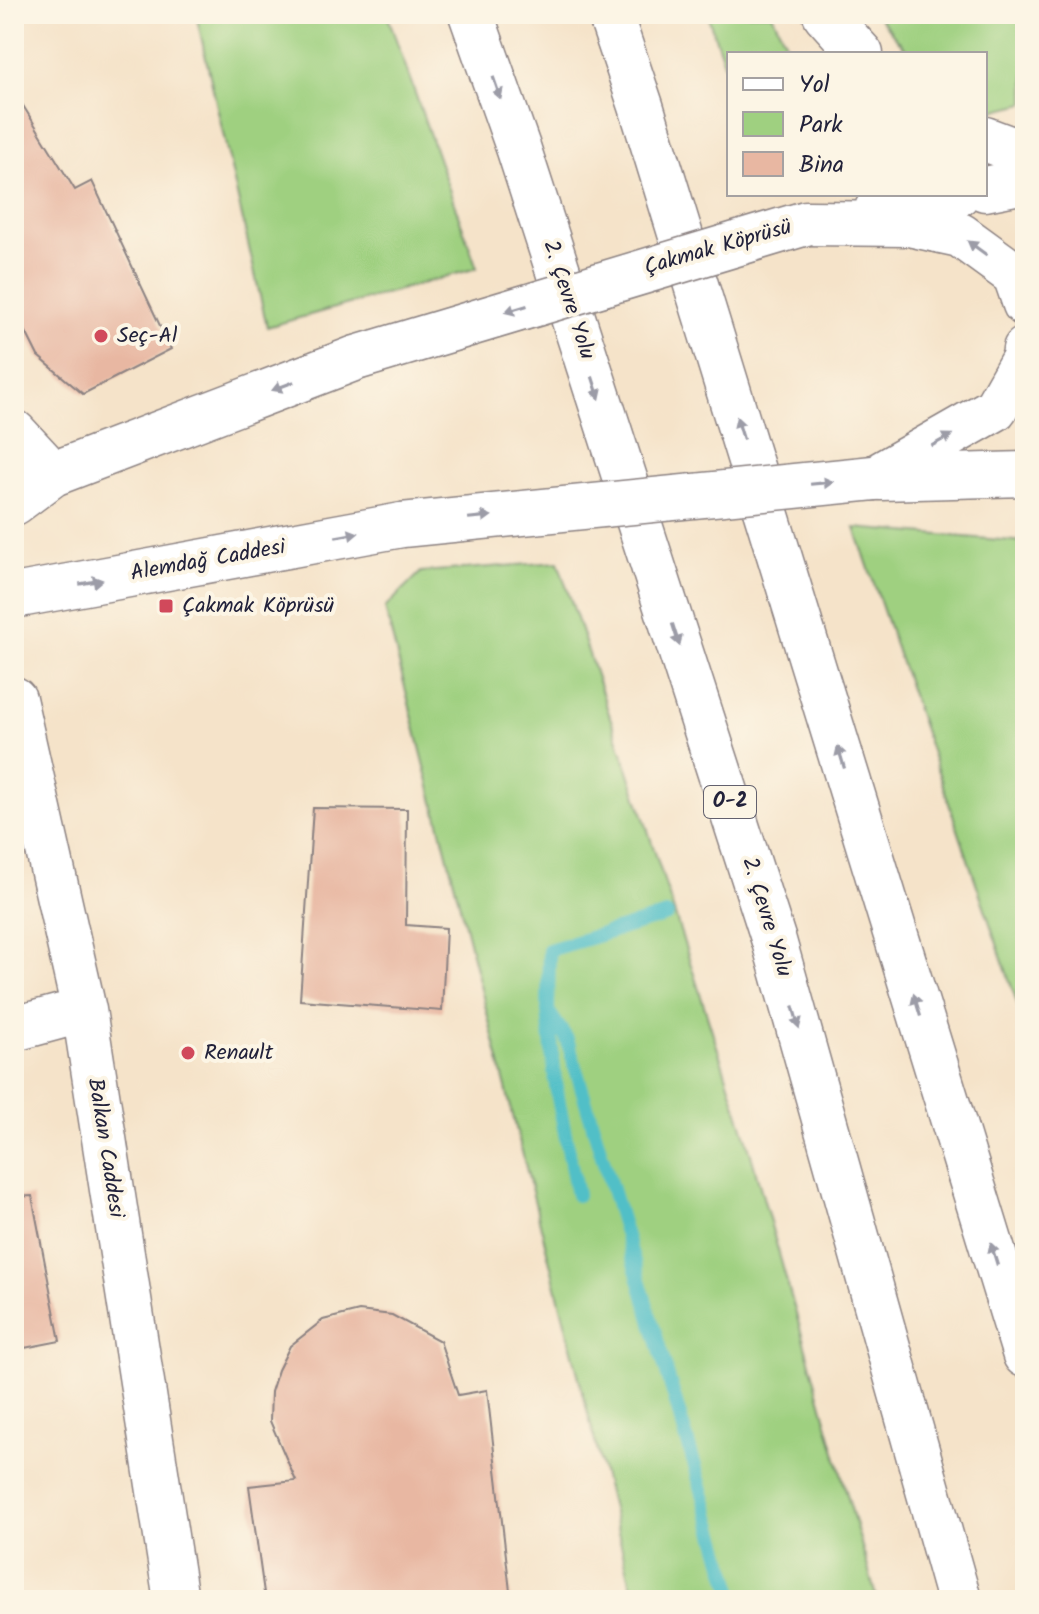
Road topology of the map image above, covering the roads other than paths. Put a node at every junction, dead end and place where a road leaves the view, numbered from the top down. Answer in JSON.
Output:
{"nodes":[{"id":1,"x":471,"y":14,"type":"edge"},
{"id":2,"x":610,"y":14,"type":"edge"},
{"id":3,"x":825,"y":14,"type":"edge"},
{"id":4,"x":859,"y":52,"type":"edge"},
{"id":5,"x":987,"y":140,"type":"edge"},
{"id":6,"x":1025,"y":154,"type":"edge"},
{"id":7,"x":1025,"y":181,"type":"edge"},
{"id":8,"x":987,"y":189,"type":"edge"},
{"id":9,"x":948,"y":196,"type":"edge"},
{"id":10,"x":806,"y":223,"type":"junction"},
{"id":11,"x":1025,"y":304,"type":"edge"},
{"id":12,"x":1025,"y":349,"type":"edge"},
{"id":13,"x":14,"y":432,"type":"edge"},
{"id":14,"x":53,"y":474,"type":"junction"},
{"id":15,"x":1025,"y":474,"type":"edge"},
{"id":16,"x":874,"y":478,"type":"junction"},
{"id":17,"x":14,"y":503,"type":"edge"},
{"id":18,"x":14,"y":596,"type":"edge"},
{"id":19,"x":14,"y":699,"type":"edge"},
{"id":20,"x":84,"y":1010,"type":"junction"},
{"id":21,"x":14,"y":1029,"type":"edge"},
{"id":22,"x":1025,"y":1355,"type":"edge"},
{"id":23,"x":176,"y":1600,"type":"edge"},
{"id":24,"x":959,"y":1600,"type":"edge"}],
"edges":[{"from":1,"to":24,"type":"main road","name":"2. Çevre Yolu","number":"O-2","one_way":true},
{"from":22,"to":2,"type":"main road","one_way":true},
{"from":3,"to":4,"type":"main road"},
{"from":5,"to":6,"type":"main road"},
{"from":7,"to":8,"type":"main road"},
{"from":9,"to":10,"type":"main road"},
{"from":11,"to":10,"type":"main road","one_way":true},
{"from":10,"to":14,"type":"main road","name":"Çakmak Köprüsü","one_way":true,"bridge":true},
{"from":16,"to":12,"type":"main road","one_way":true},
{"from":13,"to":14,"type":"main road"},
{"from":14,"to":17,"type":"main road"},
{"from":15,"to":16,"type":"main road"},
{"from":18,"to":16,"type":"main road","name":"Alemdağ Caddesi","one_way":true,"bridge":true},
{"from":19,"to":20,"type":"main road","name":"Balkan Caddesi"},
{"from":20,"to":21,"type":"main road"},
{"from":20,"to":23,"type":"main road","name":"Balkan Caddesi"}]}
